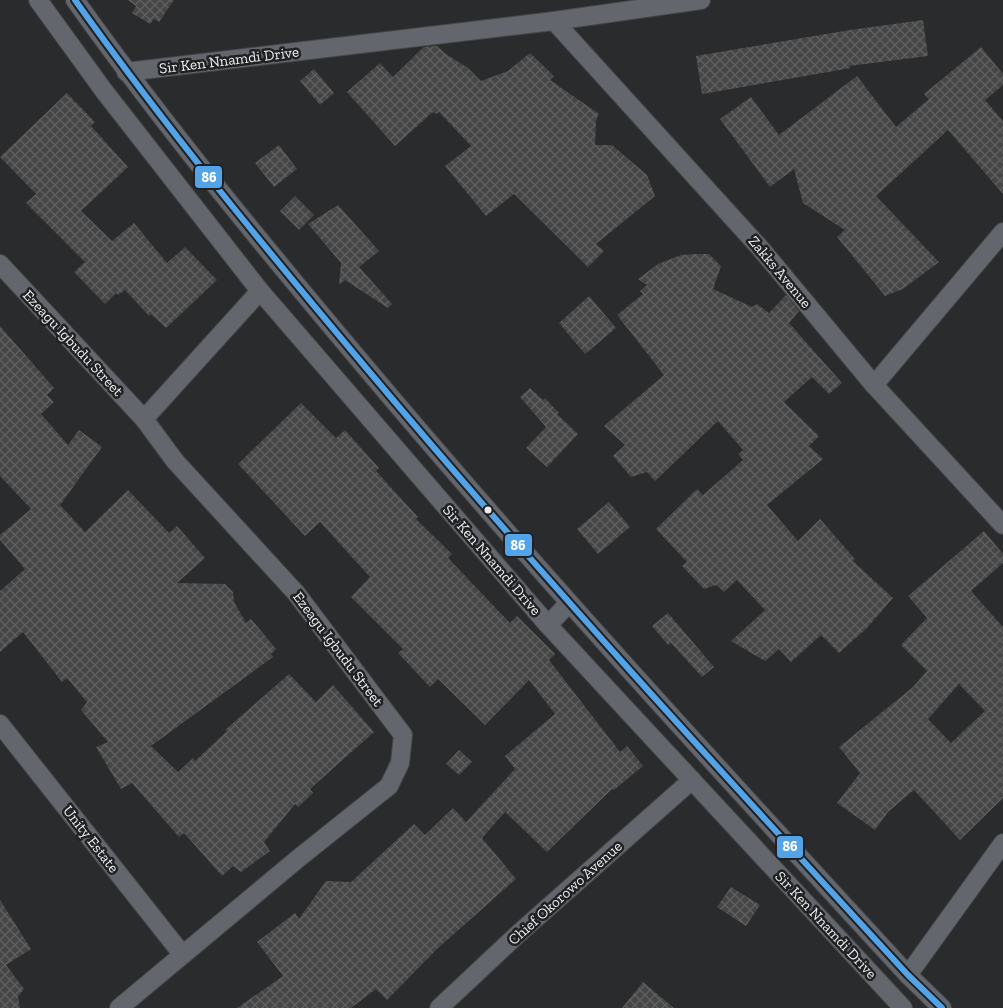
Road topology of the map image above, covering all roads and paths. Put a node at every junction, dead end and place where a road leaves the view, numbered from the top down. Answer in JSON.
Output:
{"nodes":[{"id":1,"x":38,"y":0,"type":"edge"},
{"id":2,"x":75,"y":0,"type":"edge"},
{"id":3,"x":701,"y":0,"type":"edge"},
{"id":4,"x":554,"y":21,"type":"junction"},
{"id":5,"x":126,"y":72,"type":"junction"},
{"id":6,"x":1003,"y":232,"type":"edge"},
{"id":7,"x":0,"y":264,"type":"edge"},
{"id":8,"x":260,"y":291,"type":"junction"},
{"id":9,"x":874,"y":385,"type":"junction"},
{"id":10,"x":144,"y":420,"type":"junction"},
{"id":11,"x":1003,"y":525,"type":"edge"},
{"id":12,"x":569,"y":603,"type":"junction"},
{"id":13,"x":548,"y":625,"type":"junction"},
{"id":14,"x":0,"y":724,"type":"edge"},
{"id":15,"x":692,"y":780,"type":"junction"},
{"id":16,"x":1003,"y":843,"type":"edge"},
{"id":17,"x":182,"y":954,"type":"junction"},
{"id":18,"x":908,"y":975,"type":"junction"},
{"id":19,"x":119,"y":1008,"type":"edge"},
{"id":20,"x":439,"y":1008,"type":"edge"},
{"id":21,"x":904,"y":1008,"type":"edge"},
{"id":22,"x":942,"y":1008,"type":"edge"}],
"edges":[{"from":1,"to":8,"type":"street","name":"Sir Ken Nnamdi Drive"},
{"from":2,"to":5,"type":"street"},
{"from":3,"to":4,"type":"street","name":"Sir Ken Nnamdi Drive"},
{"from":4,"to":5,"type":"street","name":"Sir Ken Nnamdi Drive"},
{"from":4,"to":9,"type":"street","name":"Zakks Avenue"},
{"from":5,"to":12,"type":"street","name":"Sir Ken Nnamdi Drive"},
{"from":6,"to":9,"type":"street"},
{"from":7,"to":10,"type":"street","name":"Ezeagu Igbudu Street"},
{"from":8,"to":10,"type":"street"},
{"from":8,"to":13,"type":"street","name":"Sir Ken Nnamdi Drive"},
{"from":9,"to":11,"type":"street","name":"Zakks Avenue"},
{"from":10,"to":17,"type":"street","name":"Ezeagu Igbudu Street"},
{"from":12,"to":13,"type":"street"},
{"from":12,"to":18,"type":"street","name":"Sir Ken Nnamdi Drive"},
{"from":13,"to":15,"type":"street","name":"Sir Ken Nnamdi Drive"},
{"from":14,"to":17,"type":"street","name":"Unity Estate"},
{"from":15,"to":20,"type":"street","name":"Chief Okorowo Avenue"},
{"from":15,"to":21,"type":"street","name":"Sir Ken Nnamdi Drive"},
{"from":16,"to":18,"type":"street"},
{"from":17,"to":19,"type":"street","name":"Ezeagu Igbudu Street"},
{"from":18,"to":22,"type":"street","name":"Sir Ken Nnamdi Drive"}]}
